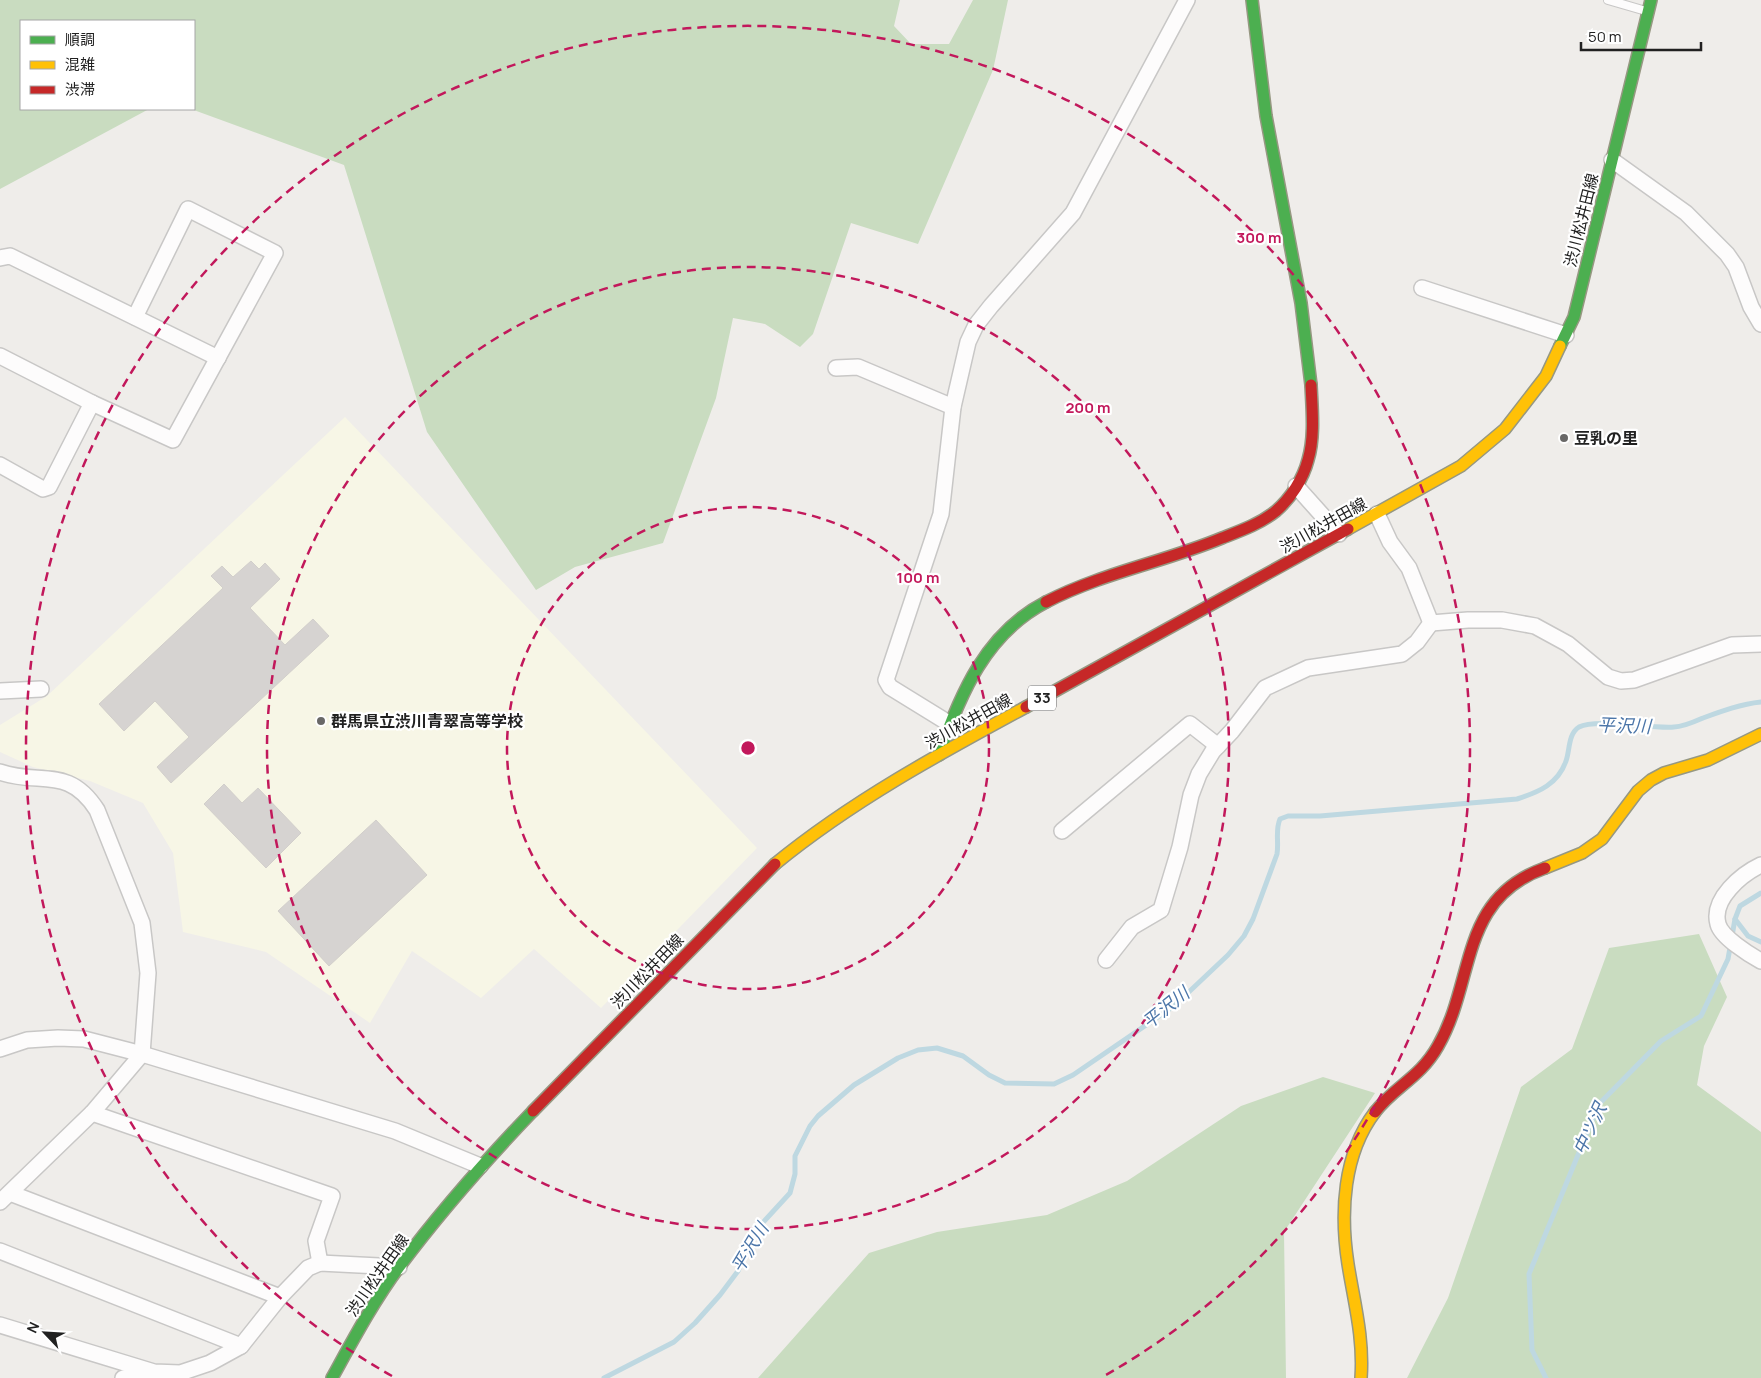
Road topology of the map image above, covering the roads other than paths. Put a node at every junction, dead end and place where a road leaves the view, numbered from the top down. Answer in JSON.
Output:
{"nodes":[{"id":1,"x":1187,"y":0,"type":"edge"},
{"id":2,"x":1252,"y":0,"type":"edge"},
{"id":3,"x":1608,"y":0,"type":"edge"},
{"id":4,"x":1650,"y":6,"type":"edge"},
{"id":5,"x":1612,"y":160,"type":"junction"},
{"id":6,"x":0,"y":258,"type":"edge"},
{"id":7,"x":1422,"y":288,"type":"dead end"},
{"id":8,"x":135,"y":317,"type":"junction"},
{"id":9,"x":1761,"y":324,"type":"edge"},
{"id":10,"x":1566,"y":335,"type":"junction"},
{"id":11,"x":0,"y":356,"type":"edge"},
{"id":12,"x":218,"y":358,"type":"junction"},
{"id":13,"x":836,"y":368,"type":"dead end"},
{"id":14,"x":92,"y":403,"type":"junction"},
{"id":15,"x":953,"y":407,"type":"junction"},
{"id":16,"x":0,"y":465,"type":"edge"},
{"id":17,"x":1296,"y":486,"type":"junction"},
{"id":18,"x":1377,"y":514,"type":"junction"},
{"id":19,"x":1339,"y":534,"type":"junction"},
{"id":20,"x":1431,"y":623,"type":"junction"},
{"id":21,"x":1761,"y":644,"type":"edge"},
{"id":22,"x":41,"y":689,"type":"dead end"},
{"id":23,"x":0,"y":691,"type":"edge"},
{"id":24,"x":950,"y":724,"type":"junction"},
{"id":25,"x":1761,"y":734,"type":"edge"},
{"id":26,"x":1218,"y":746,"type":"junction"},
{"id":27,"x":939,"y":755,"type":"junction"},
{"id":28,"x":0,"y":772,"type":"edge"},
{"id":29,"x":1062,"y":831,"type":"dead end"},
{"id":30,"x":1761,"y":865,"type":"edge"},
{"id":31,"x":1106,"y":960,"type":"dead end"},
{"id":32,"x":1761,"y":961,"type":"edge"},
{"id":33,"x":0,"y":1049,"type":"edge"},
{"id":34,"x":142,"y":1054,"type":"junction"},
{"id":35,"x":92,"y":1113,"type":"junction"},
{"id":36,"x":480,"y":1166,"type":"junction"},
{"id":37,"x":5,"y":1197,"type":"edge"},
{"id":38,"x":0,"y":1251,"type":"edge"},
{"id":39,"x":320,"y":1263,"type":"junction"},
{"id":40,"x":399,"y":1268,"type":"junction"},
{"id":41,"x":280,"y":1297,"type":"junction"},
{"id":42,"x":0,"y":1325,"type":"edge"},
{"id":43,"x":241,"y":1346,"type":"junction"},
{"id":44,"x":154,"y":1372,"type":"junction"},
{"id":45,"x":123,"y":1378,"type":"edge"},
{"id":46,"x":332,"y":1378,"type":"edge"},
{"id":47,"x":1361,"y":1378,"type":"edge"}],
"edges":[{"from":1,"to":15,"type":"street"},
{"from":2,"to":17,"type":"main road"},
{"from":3,"to":4,"type":"lane"},
{"from":4,"to":5,"type":"main road","name":"渋川松井田線","number":"33"},
{"from":5,"to":9,"type":"street"},
{"from":5,"to":10,"type":"main road","name":"渋川松井田線","number":"33"},
{"from":6,"to":8,"type":"street"},
{"from":7,"to":10,"type":"street"},
{"from":8,"to":12,"type":"street"},
{"from":8,"to":12,"type":"street"},
{"from":10,"to":18,"type":"main road","name":"渋川松井田線","number":"33"},
{"from":11,"to":14,"type":"street"},
{"from":12,"to":14,"type":"street"},
{"from":13,"to":15,"type":"street"},
{"from":14,"to":16,"type":"street"},
{"from":15,"to":24,"type":"street"},
{"from":17,"to":19,"type":"street"},
{"from":17,"to":24,"type":"main road"},
{"from":18,"to":19,"type":"main road","name":"渋川松井田線","number":"33"},
{"from":18,"to":20,"type":"street"},
{"from":19,"to":27,"type":"main road","name":"渋川松井田線","number":"33"},
{"from":20,"to":21,"type":"street"},
{"from":20,"to":26,"type":"street"},
{"from":22,"to":23,"type":"street"},
{"from":24,"to":27,"type":"main road"},
{"from":25,"to":47,"type":"main road"},
{"from":26,"to":29,"type":"street"},
{"from":26,"to":31,"type":"street"},
{"from":27,"to":36,"type":"main road","name":"渋川松井田線","number":"33"},
{"from":28,"to":34,"type":"street"},
{"from":30,"to":32,"type":"street"},
{"from":33,"to":34,"type":"street"},
{"from":34,"to":35,"type":"street"},
{"from":34,"to":36,"type":"street"},
{"from":35,"to":37,"type":"street"},
{"from":35,"to":39,"type":"street"},
{"from":36,"to":40,"type":"main road","name":"渋川松井田線","number":"33"},
{"from":37,"to":41,"type":"street"},
{"from":38,"to":43,"type":"street"},
{"from":39,"to":40,"type":"street"},
{"from":39,"to":41,"type":"street"},
{"from":40,"to":46,"type":"main road","name":"渋川松井田線","number":"33"},
{"from":41,"to":43,"type":"street"},
{"from":42,"to":44,"type":"street"},
{"from":43,"to":44,"type":"street"},
{"from":44,"to":45,"type":"street"}]}
